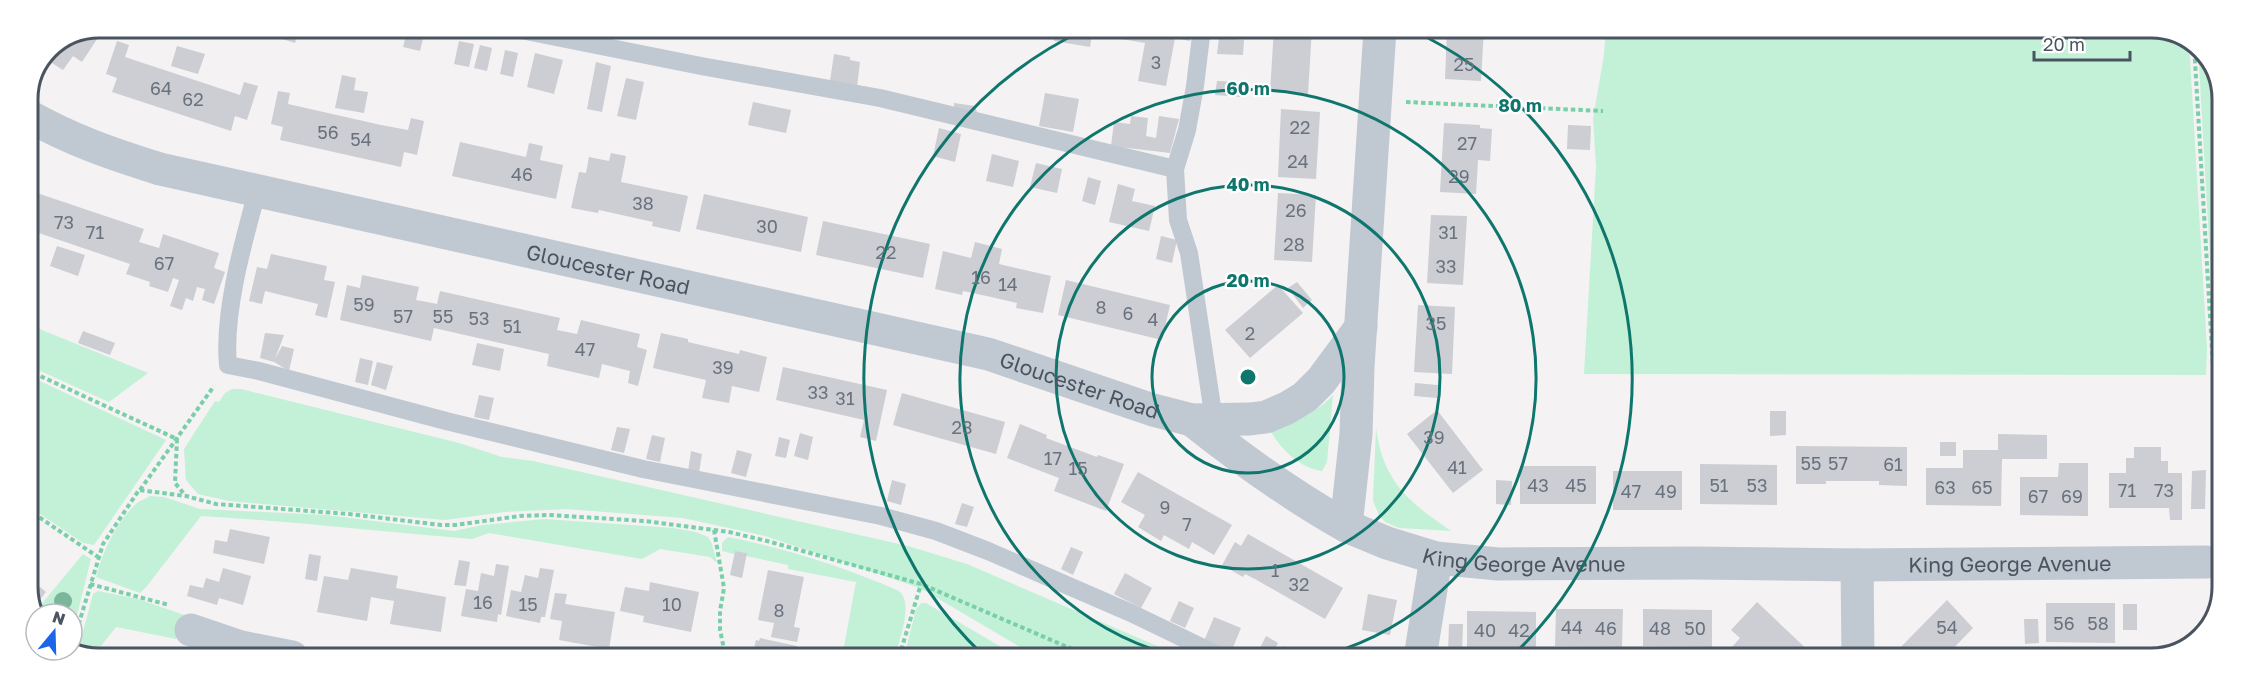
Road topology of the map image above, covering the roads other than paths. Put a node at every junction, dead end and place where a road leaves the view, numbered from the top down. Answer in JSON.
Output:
{"nodes":[{"id":1,"x":565,"y":38,"type":"edge"},
{"id":2,"x":1201,"y":38,"type":"edge"},
{"id":3,"x":1379,"y":38,"type":"edge"},
{"id":4,"x":38,"y":121,"type":"edge"},
{"id":5,"x":1175,"y":169,"type":"junction"},
{"id":6,"x":256,"y":192,"type":"junction"},
{"id":7,"x":1361,"y":327,"type":"junction"},
{"id":8,"x":1203,"y":420,"type":"junction"},
{"id":9,"x":1346,"y":526,"type":"junction"},
{"id":10,"x":1436,"y":558,"type":"junction"},
{"id":11,"x":2206,"y":562,"type":"road end"},
{"id":12,"x":1857,"y":565,"type":"junction"},
{"id":13,"x":183,"y":618,"type":"road end"},
{"id":14,"x":233,"y":648,"type":"edge"},
{"id":15,"x":1203,"y":648,"type":"edge"},
{"id":16,"x":1422,"y":648,"type":"edge"},
{"id":17,"x":1858,"y":648,"type":"edge"}],
"edges":[{"from":1,"to":5,"type":"lane"},
{"from":2,"to":5,"type":"lane"},
{"from":3,"to":7,"type":"street"},
{"from":4,"to":6,"type":"street","name":"Gloucester Road"},
{"from":5,"to":8,"type":"lane"},
{"from":6,"to":8,"type":"street","name":"Gloucester Road"},
{"from":6,"to":15,"type":"lane"},
{"from":7,"to":8,"type":"street","name":"Gloucester Road"},
{"from":7,"to":9,"type":"street"},
{"from":8,"to":9,"type":"street","name":"Gloucester Road"},
{"from":9,"to":10,"type":"street","name":"King George Avenue"},
{"from":10,"to":12,"type":"street","name":"King George Avenue"},
{"from":10,"to":16,"type":"street"},
{"from":11,"to":12,"type":"street","name":"King George Avenue"},
{"from":12,"to":17,"type":"street"},
{"from":13,"to":14,"type":"street"}]}
